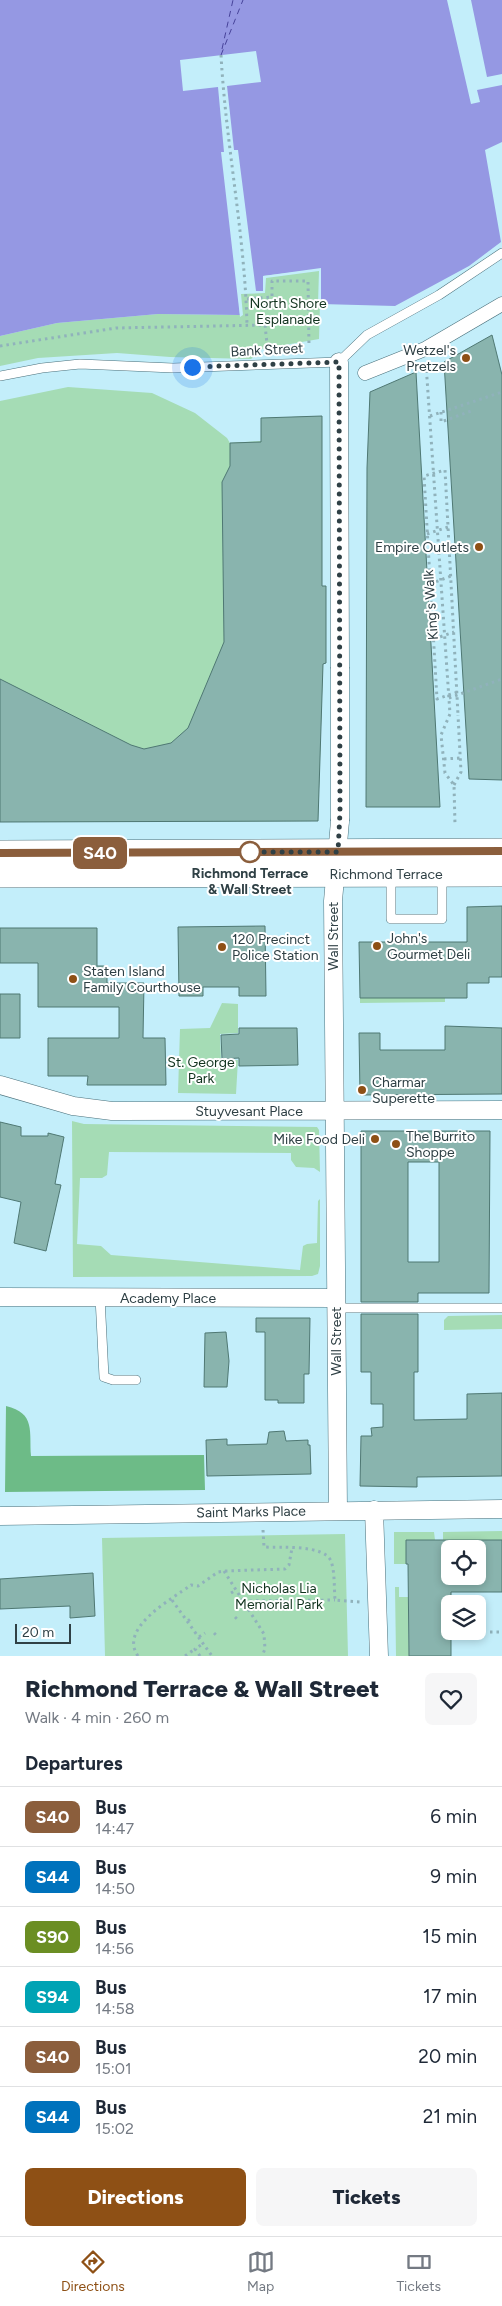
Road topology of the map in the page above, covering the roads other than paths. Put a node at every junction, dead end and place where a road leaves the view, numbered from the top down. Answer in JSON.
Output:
{"nodes":[{"id":1,"x":502,"y":252,"type":"edge"},
{"id":2,"x":502,"y":304,"type":"edge"},
{"id":3,"x":339,"y":362,"type":"junction"},
{"id":4,"x":365,"y":373,"type":"dead end"},
{"id":5,"x":0,"y":376,"type":"edge"},
{"id":6,"x":502,"y":851,"type":"edge"},
{"id":7,"x":0,"y":853,"type":"edge"},
{"id":8,"x":337,"y":863,"type":"junction"},
{"id":9,"x":163,"y":864,"type":"junction"},
{"id":10,"x":392,"y":874,"type":"junction"},
{"id":11,"x":442,"y":874,"type":"junction"},
{"id":12,"x":502,"y":874,"type":"edge"},
{"id":13,"x":0,"y":875,"type":"edge"},
{"id":14,"x":0,"y":1085,"type":"edge"},
{"id":15,"x":334,"y":1110,"type":"junction"},
{"id":16,"x":502,"y":1110,"type":"edge"},
{"id":17,"x":0,"y":1297,"type":"edge"},
{"id":18,"x":100,"y":1298,"type":"junction"},
{"id":19,"x":336,"y":1303,"type":"junction"},
{"id":20,"x":502,"y":1308,"type":"edge"},
{"id":21,"x":136,"y":1380,"type":"dead end"},
{"id":22,"x":502,"y":1509,"type":"edge"},
{"id":23,"x":338,"y":1510,"type":"junction"},
{"id":24,"x":374,"y":1510,"type":"junction"},
{"id":25,"x":0,"y":1516,"type":"edge"},
{"id":26,"x":379,"y":1656,"type":"edge"}],
"edges":[{"from":1,"to":3,"type":"lane"},
{"from":2,"to":4,"type":"street"},
{"from":3,"to":5,"type":"lane","name":"Bank Street"},
{"from":3,"to":8,"type":"street","name":"Wall Street","bridge":true},
{"from":6,"to":8,"type":"main road","name":"Richmond Terrace"},
{"from":7,"to":9,"type":"main road","name":"Richmond Terrace"},
{"from":8,"to":9,"type":"main road","name":"Richmond Terrace"},
{"from":8,"to":10,"type":"main road","name":"Richmond Terrace"},
{"from":8,"to":15,"type":"street","name":"Wall Street"},
{"from":9,"to":13,"type":"main road","name":"Richmond Terrace"},
{"from":10,"to":11,"type":"main road","name":"Richmond Terrace"},
{"from":10,"to":11,"type":"lane"},
{"from":11,"to":12,"type":"main road","name":"Richmond Terrace"},
{"from":14,"to":15,"type":"street","name":"Stuyvesant Place"},
{"from":15,"to":16,"type":"street","name":"Stuyvesant Place"},
{"from":15,"to":19,"type":"street","name":"Wall Street"},
{"from":17,"to":18,"type":"street","name":"Academy Place"},
{"from":18,"to":19,"type":"street","name":"Academy Place"},
{"from":18,"to":21,"type":"lane"},
{"from":19,"to":20,"type":"lane"},
{"from":19,"to":23,"type":"street","name":"Wall Street"},
{"from":22,"to":24,"type":"street","name":"Saint Marks Place"},
{"from":23,"to":24,"type":"street","name":"Saint Marks Place"},
{"from":23,"to":25,"type":"street","name":"Saint Marks Place"},
{"from":24,"to":26,"type":"street"}]}
